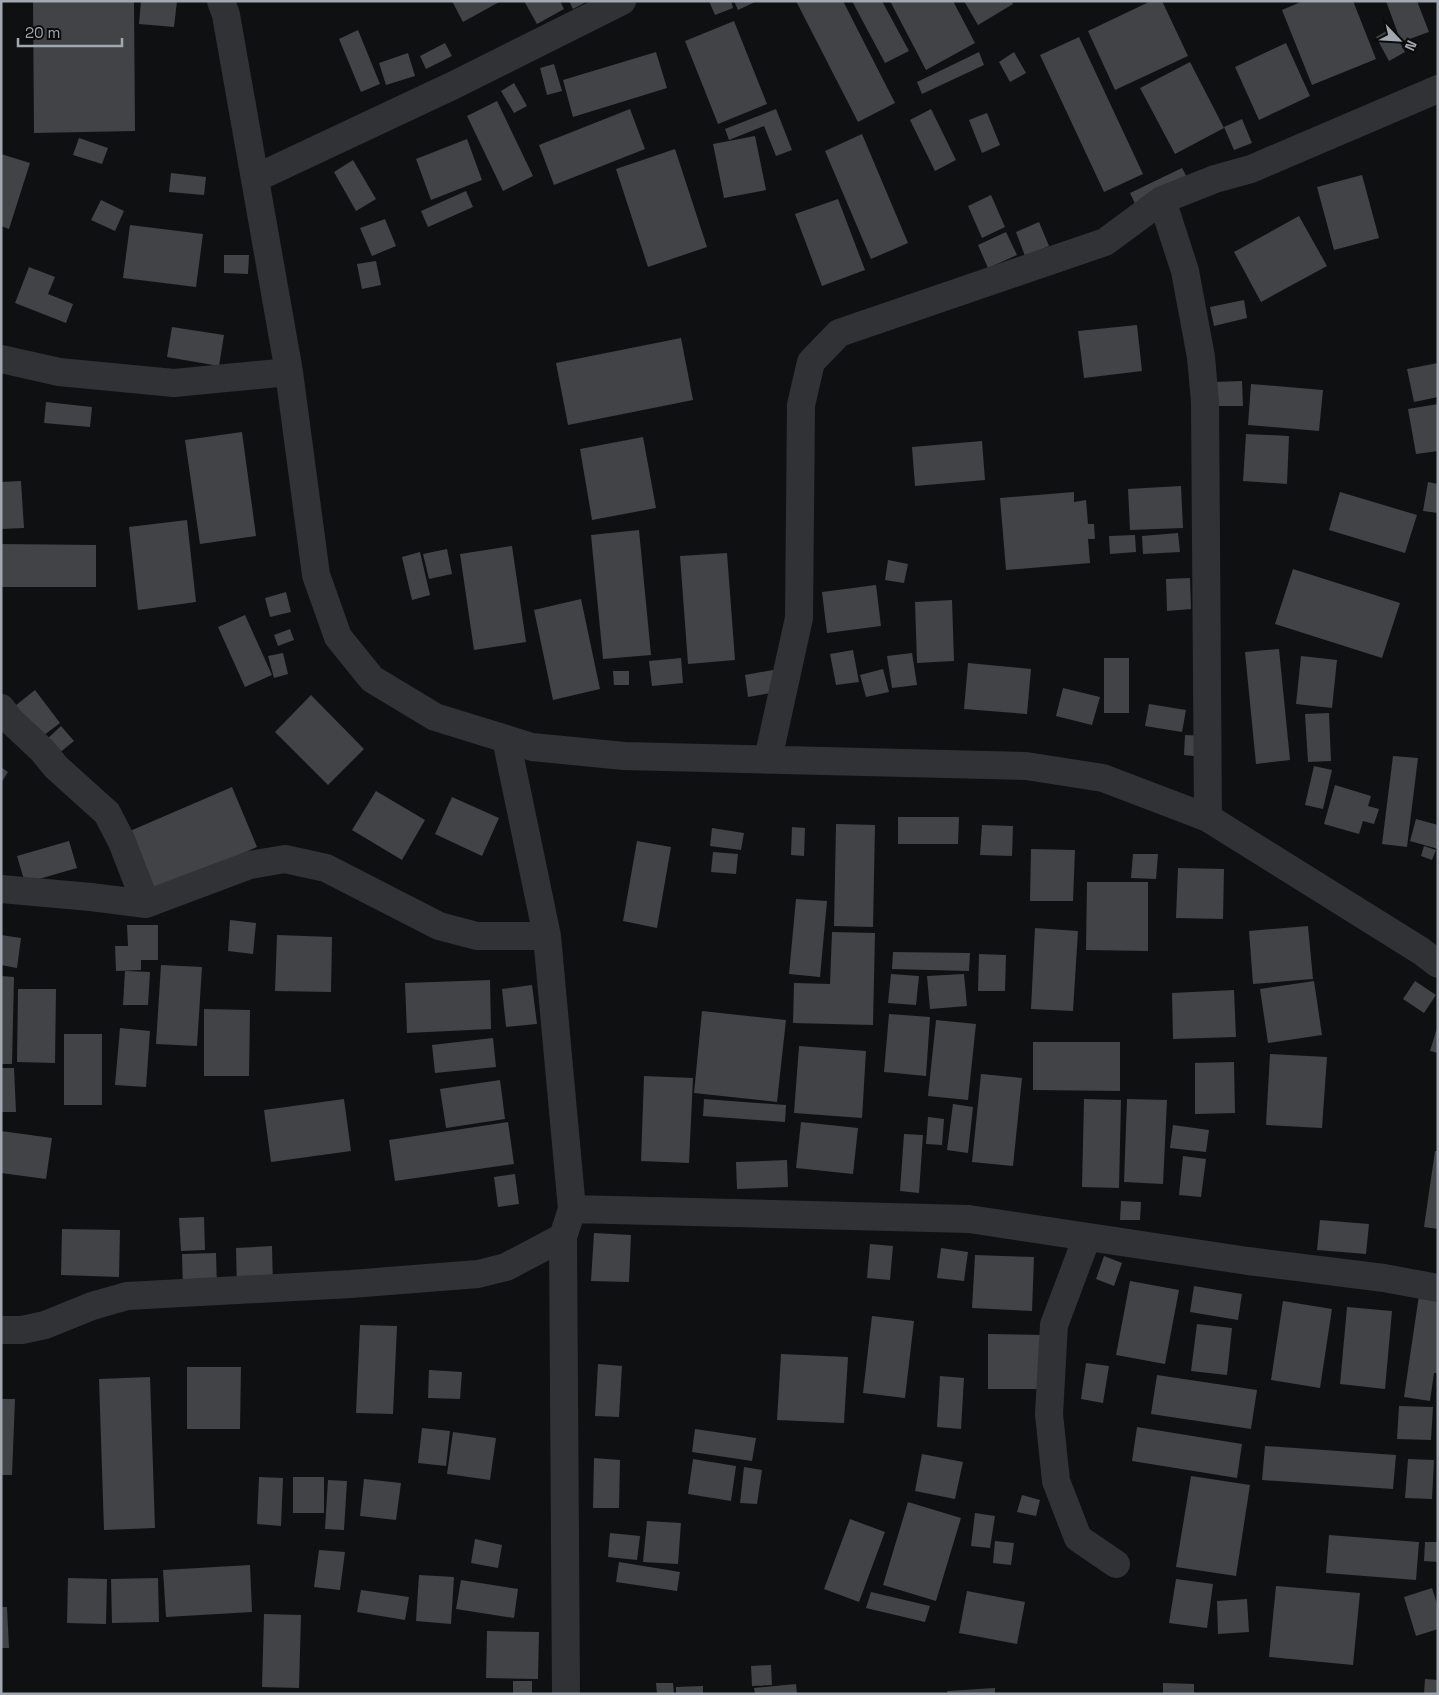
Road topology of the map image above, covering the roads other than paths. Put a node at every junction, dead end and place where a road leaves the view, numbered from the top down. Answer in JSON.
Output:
{"nodes":[{"id":1,"x":221,"y":1,"type":"edge"},
{"id":2,"x":622,"y":1,"type":"edge"},
{"id":3,"x":1438,"y":89,"type":"edge"},
{"id":4,"x":256,"y":178,"type":"junction"},
{"id":5,"x":1162,"y":200,"type":"junction"},
{"id":6,"x":1,"y":359,"type":"edge"},
{"id":7,"x":289,"y":372,"type":"junction"},
{"id":8,"x":1,"y":708,"type":"edge"},
{"id":9,"x":506,"y":739,"type":"junction"},
{"id":10,"x":768,"y":759,"type":"junction"},
{"id":11,"x":1208,"y":818,"type":"junction"},
{"id":12,"x":1,"y":889,"type":"edge"},
{"id":13,"x":146,"y":904,"type":"junction"},
{"id":14,"x":547,"y":936,"type":"junction"},
{"id":15,"x":1438,"y":964,"type":"edge"},
{"id":16,"x":572,"y":1209,"type":"junction"},
{"id":17,"x":564,"y":1236,"type":"junction"},
{"id":18,"x":1087,"y":1237,"type":"junction"},
{"id":19,"x":1438,"y":1288,"type":"edge"},
{"id":20,"x":1,"y":1330,"type":"edge"},
{"id":21,"x":1116,"y":1564,"type":"dead end"},
{"id":22,"x":566,"y":1694,"type":"edge"}],
"edges":[{"from":1,"to":4,"type":"street"},
{"from":2,"to":4,"type":"street"},
{"from":3,"to":5,"type":"street"},
{"from":4,"to":7,"type":"street"},
{"from":5,"to":10,"type":"street"},
{"from":5,"to":11,"type":"street"},
{"from":6,"to":7,"type":"street"},
{"from":7,"to":9,"type":"street"},
{"from":8,"to":13,"type":"street"},
{"from":9,"to":10,"type":"street"},
{"from":9,"to":14,"type":"street"},
{"from":10,"to":11,"type":"street"},
{"from":11,"to":15,"type":"street"},
{"from":12,"to":13,"type":"street"},
{"from":13,"to":14,"type":"street"},
{"from":14,"to":16,"type":"street"},
{"from":16,"to":17,"type":"street"},
{"from":16,"to":18,"type":"street"},
{"from":17,"to":20,"type":"street"},
{"from":17,"to":22,"type":"street"},
{"from":18,"to":19,"type":"street"},
{"from":18,"to":21,"type":"street"}]}
